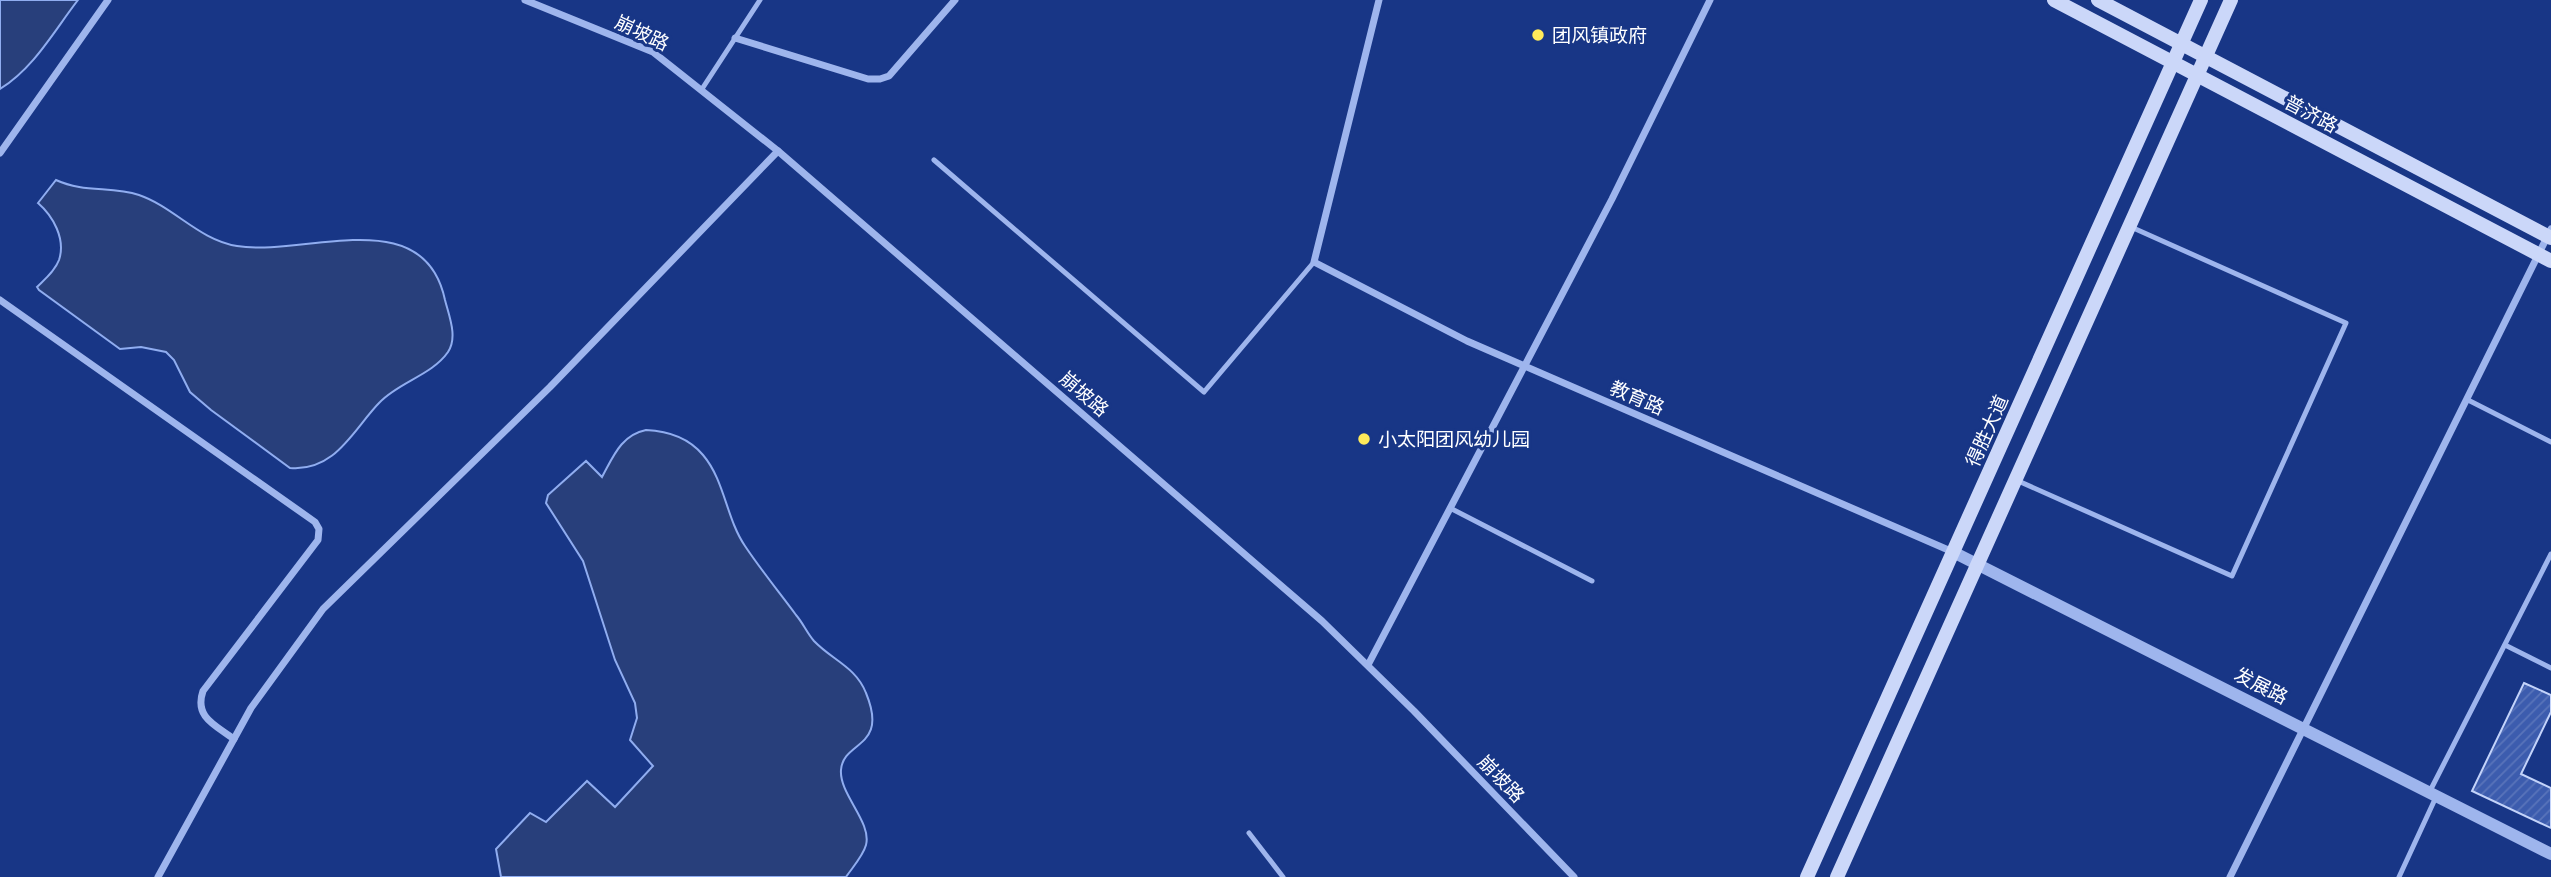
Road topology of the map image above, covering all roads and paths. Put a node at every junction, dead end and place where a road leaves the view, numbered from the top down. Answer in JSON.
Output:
{"nodes":[{"id":1,"x":108,"y":0,"type":"edge"},
{"id":2,"x":525,"y":0,"type":"edge"},
{"id":3,"x":760,"y":0,"type":"edge"},
{"id":4,"x":954,"y":0,"type":"edge"},
{"id":5,"x":1379,"y":0,"type":"edge"},
{"id":6,"x":1710,"y":0,"type":"edge"},
{"id":7,"x":2054,"y":0,"type":"edge"},
{"id":8,"x":2098,"y":0,"type":"edge"},
{"id":9,"x":2201,"y":0,"type":"edge"},
{"id":10,"x":2231,"y":0,"type":"edge"},
{"id":11,"x":735,"y":38,"type":"junction"},
{"id":12,"x":2182,"y":44,"type":"junction"},
{"id":13,"x":2206,"y":57,"type":"junction"},
{"id":14,"x":2173,"y":63,"type":"junction"},
{"id":15,"x":2197,"y":76,"type":"junction"},
{"id":16,"x":702,"y":89,"type":"junction"},
{"id":17,"x":778,"y":151,"type":"junction"},
{"id":18,"x":0,"y":153,"type":"edge"},
{"id":19,"x":934,"y":160,"type":"dead end"},
{"id":20,"x":2130,"y":226,"type":"junction"},
{"id":21,"x":2550,"y":235,"type":"edge"},
{"id":22,"x":2545,"y":258,"type":"edge"},
{"id":23,"x":1314,"y":262,"type":"junction"},
{"id":24,"x":0,"y":300,"type":"edge"},
{"id":25,"x":1525,"y":366,"type":"junction"},
{"id":26,"x":2468,"y":400,"type":"junction"},
{"id":27,"x":2551,"y":442,"type":"edge"},
{"id":28,"x":2016,"y":480,"type":"junction"},
{"id":29,"x":1450,"y":508,"type":"junction"},
{"id":30,"x":1953,"y":552,"type":"junction"},
{"id":31,"x":2551,"y":554,"type":"edge"},
{"id":32,"x":1978,"y":565,"type":"junction"},
{"id":33,"x":1592,"y":581,"type":"dead end"},
{"id":34,"x":2505,"y":645,"type":"junction"},
{"id":35,"x":1368,"y":665,"type":"junction"},
{"id":36,"x":2551,"y":668,"type":"edge"},
{"id":37,"x":2303,"y":729,"type":"junction"},
{"id":38,"x":234,"y":739,"type":"junction"},
{"id":39,"x":2433,"y":794,"type":"junction"},
{"id":40,"x":1249,"y":834,"type":"dead end"},
{"id":41,"x":2551,"y":854,"type":"edge"},
{"id":42,"x":158,"y":877,"type":"edge"},
{"id":43,"x":1283,"y":877,"type":"edge"},
{"id":44,"x":1574,"y":877,"type":"edge"},
{"id":45,"x":1807,"y":877,"type":"edge"},
{"id":46,"x":1837,"y":877,"type":"edge"},
{"id":47,"x":2230,"y":877,"type":"edge"},
{"id":48,"x":2399,"y":877,"type":"edge"}],
"edges":[{"from":1,"to":18,"type":"street"},
{"from":2,"to":16,"type":"street","name":"崩坡路"},
{"from":3,"to":11,"type":"lane"},
{"from":4,"to":11,"type":"street"},
{"from":5,"to":23,"type":"street"},
{"from":6,"to":25,"type":"street"},
{"from":7,"to":14,"type":"main road","name":"普济路"},
{"from":8,"to":12,"type":"main road","name":"普济路"},
{"from":9,"to":12,"type":"main road","name":"得胜大道"},
{"from":10,"to":13,"type":"main road"},
{"from":11,"to":16,"type":"lane"},
{"from":12,"to":13,"type":"main road","name":"普济路"},
{"from":12,"to":14,"type":"main road","name":"得胜大道"},
{"from":13,"to":15,"type":"main road"},
{"from":13,"to":21,"type":"main road","name":"普济路"},
{"from":14,"to":15,"type":"main road","name":"普济路"},
{"from":14,"to":30,"type":"main road","name":"得胜大道"},
{"from":15,"to":20,"type":"main road"},
{"from":15,"to":22,"type":"main road","name":"普济路"},
{"from":16,"to":17,"type":"street","name":"崩坡路"},
{"from":17,"to":35,"type":"street","name":"崩坡路"},
{"from":17,"to":38,"type":"street"},
{"from":19,"to":23,"type":"lane"},
{"from":20,"to":28,"type":"main road"},
{"from":20,"to":28,"type":"lane"},
{"from":21,"to":22,"type":"street"},
{"from":22,"to":26,"type":"street"},
{"from":23,"to":25,"type":"street","name":"教育路"},
{"from":24,"to":38,"type":"street"},
{"from":25,"to":29,"type":"street"},
{"from":25,"to":30,"type":"street","name":"教育路"},
{"from":26,"to":27,"type":"lane"},
{"from":26,"to":37,"type":"street"},
{"from":28,"to":32,"type":"main road"},
{"from":29,"to":33,"type":"lane"},
{"from":29,"to":35,"type":"street"},
{"from":30,"to":32,"type":"street","name":"发展路"},
{"from":30,"to":45,"type":"main road","name":"得胜大道"},
{"from":31,"to":34,"type":"lane"},
{"from":32,"to":37,"type":"street","name":"发展路"},
{"from":32,"to":46,"type":"main road"},
{"from":34,"to":36,"type":"lane"},
{"from":34,"to":39,"type":"lane"},
{"from":35,"to":44,"type":"street","name":"崩坡路"},
{"from":37,"to":39,"type":"street","name":"发展路"},
{"from":37,"to":47,"type":"street"},
{"from":38,"to":42,"type":"street"},
{"from":39,"to":41,"type":"street","name":"发展路"},
{"from":39,"to":48,"type":"lane"},
{"from":40,"to":43,"type":"lane"}]}
